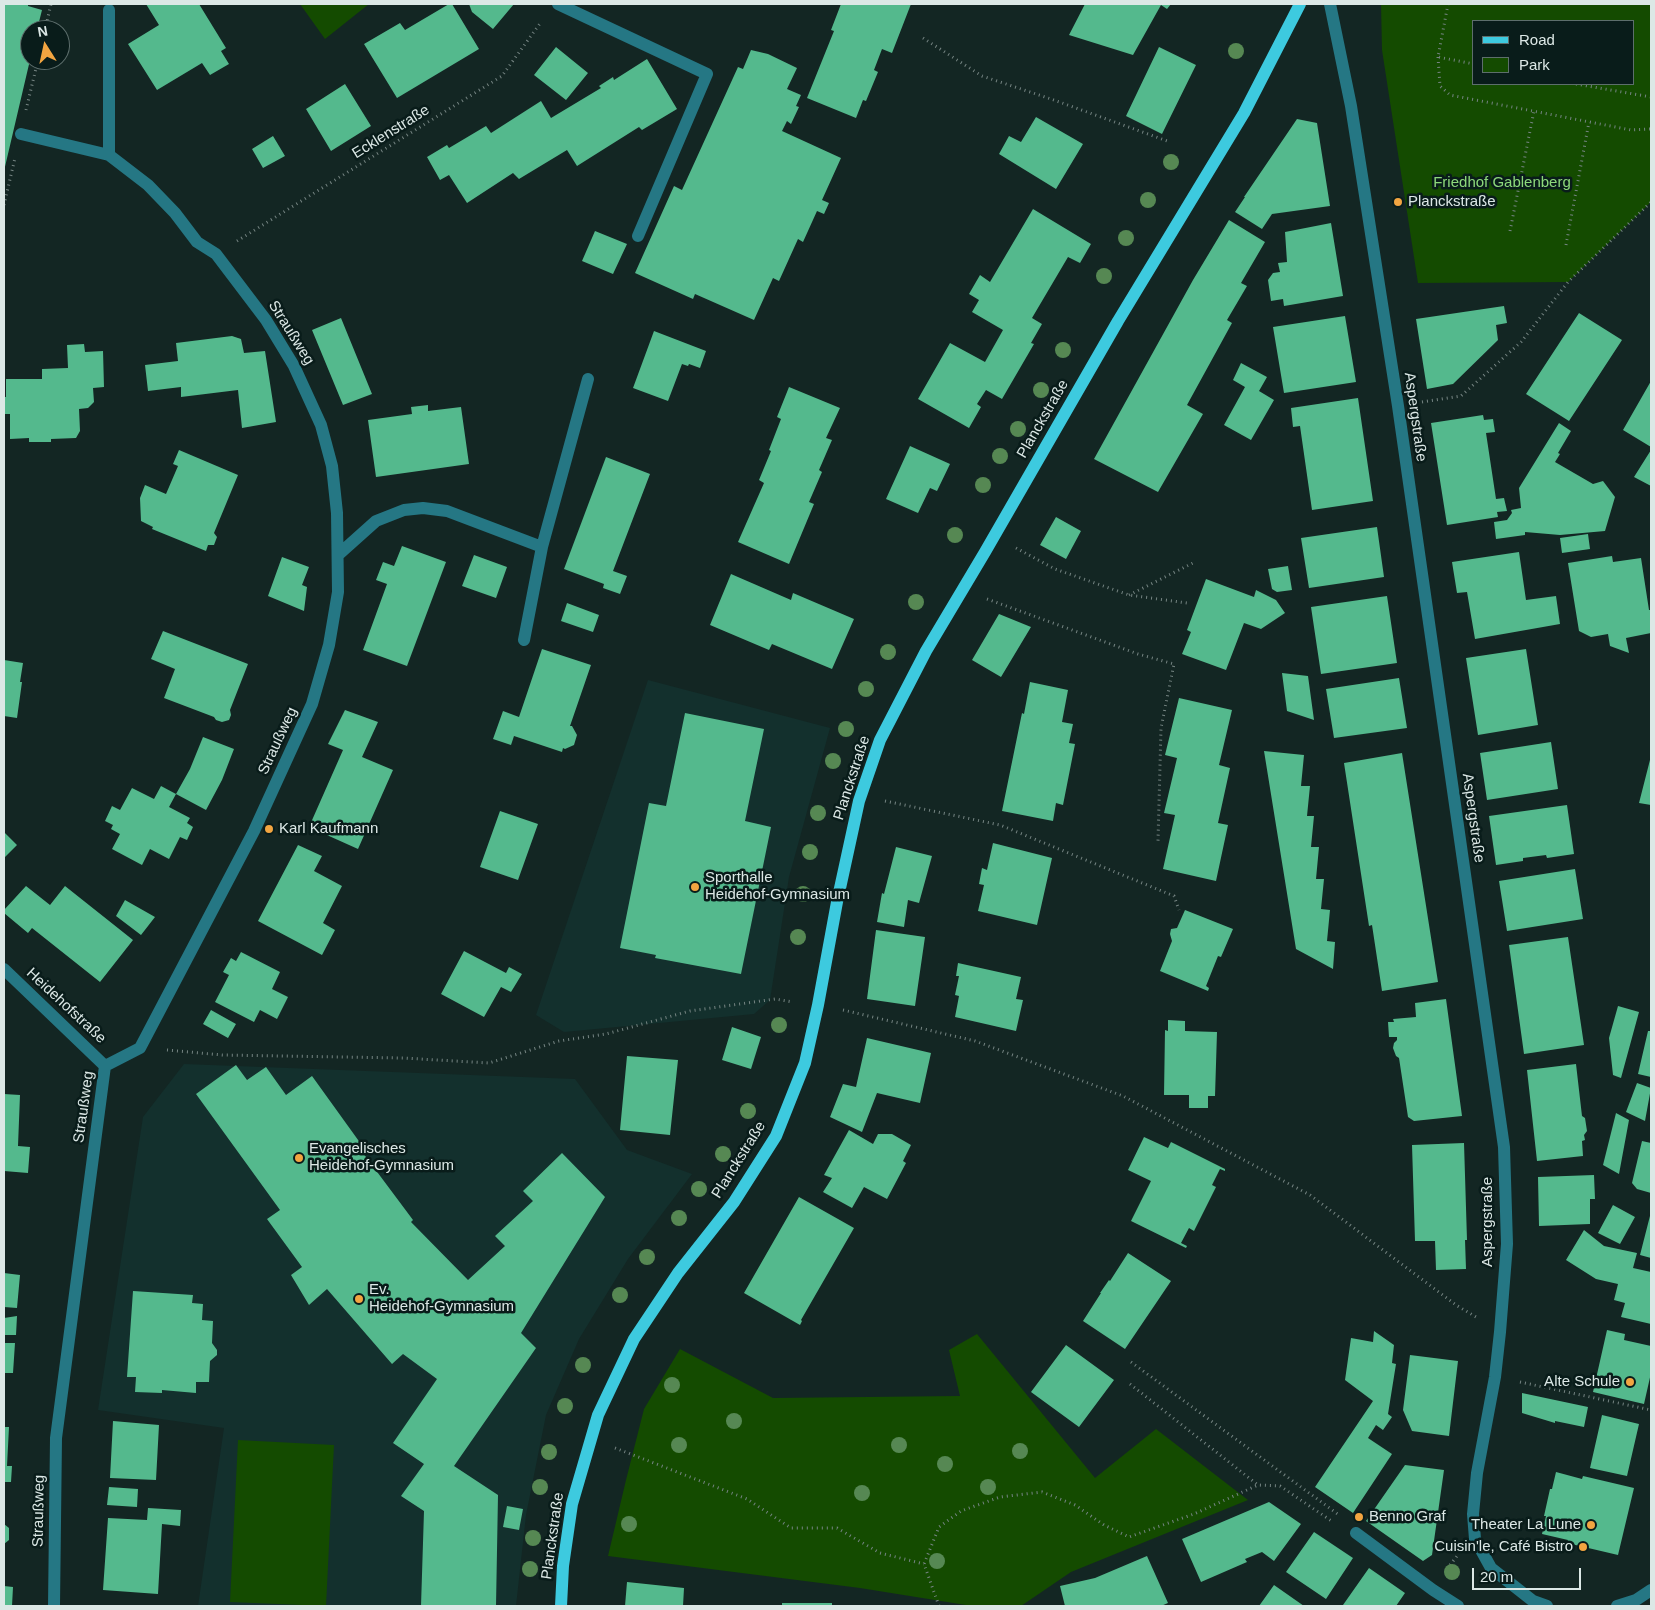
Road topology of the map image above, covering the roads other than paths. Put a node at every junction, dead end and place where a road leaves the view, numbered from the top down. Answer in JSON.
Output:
{"nodes":[{"id":1,"x":558,"y":4,"type":"edge"},
{"id":2,"x":1300,"y":4,"type":"edge"},
{"id":3,"x":1330,"y":4,"type":"edge"},
{"id":4,"x":109,"y":10,"type":"dead end"},
{"id":5,"x":21,"y":134,"type":"dead end"},
{"id":6,"x":109,"y":155,"type":"junction"},
{"id":7,"x":638,"y":236,"type":"dead end"},
{"id":8,"x":588,"y":379,"type":"dead end"},
{"id":9,"x":542,"y":547,"type":"junction"},
{"id":10,"x":338,"y":555,"type":"junction"},
{"id":11,"x":524,"y":640,"type":"dead end"},
{"id":12,"x":4,"y":969,"type":"edge"},
{"id":13,"x":105,"y":1066,"type":"junction"},
{"id":14,"x":1356,"y":1534,"type":"dead end"},
{"id":15,"x":1651,"y":1590,"type":"edge"},
{"id":16,"x":54,"y":1606,"type":"edge"},
{"id":17,"x":561,"y":1606,"type":"edge"},
{"id":18,"x":1458,"y":1606,"type":"edge"},
{"id":19,"x":1547,"y":1606,"type":"edge"},
{"id":20,"x":1617,"y":1606,"type":"edge"}],
"edges":[{"from":1,"to":7,"type":"street"},
{"from":2,"to":17,"type":"main road","name":"Planckstraße"},
{"from":3,"to":19,"type":"street","name":"Aspergstraße"},
{"from":4,"to":6,"type":"street"},
{"from":5,"to":6,"type":"street"},
{"from":6,"to":10,"type":"street","name":"Straußweg"},
{"from":8,"to":9,"type":"street"},
{"from":9,"to":10,"type":"street"},
{"from":9,"to":11,"type":"street"},
{"from":10,"to":13,"type":"street","name":"Straußweg"},
{"from":12,"to":13,"type":"street","name":"Heidehofstraße"},
{"from":13,"to":16,"type":"street","name":"Straußweg"},
{"from":14,"to":18,"type":"street"},
{"from":15,"to":20,"type":"street"}]}
